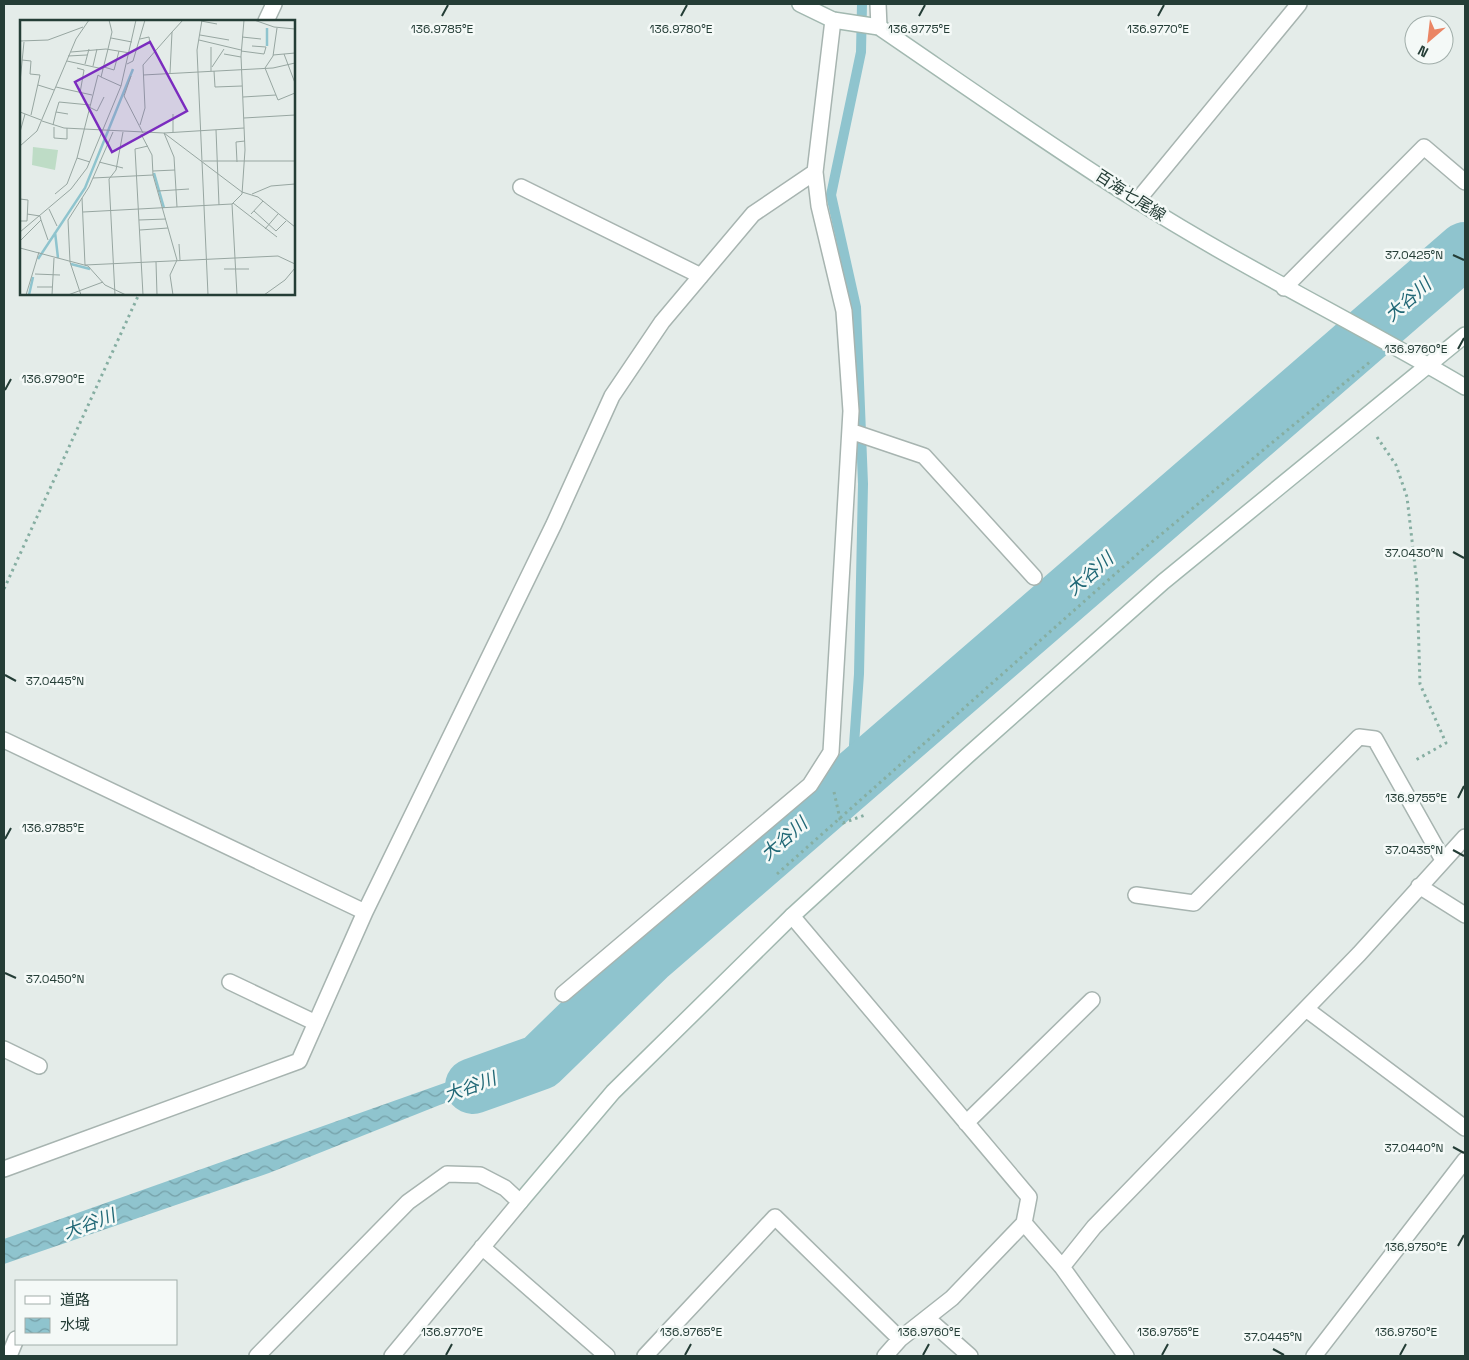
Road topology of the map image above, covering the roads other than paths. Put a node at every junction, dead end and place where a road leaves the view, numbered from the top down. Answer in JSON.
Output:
{"nodes":[{"id":1,"x":274,"y":4,"type":"edge"},
{"id":2,"x":800,"y":4,"type":"edge"},
{"id":3,"x":878,"y":4,"type":"edge"},
{"id":4,"x":1299,"y":4,"type":"edge"},
{"id":5,"x":266,"y":20,"type":"edge"},
{"id":6,"x":832,"y":20,"type":"junction"},
{"id":7,"x":874,"y":26,"type":"junction"},
{"id":8,"x":815,"y":172,"type":"junction"},
{"id":9,"x":1465,"y":182,"type":"edge"},
{"id":10,"x":521,"y":187,"type":"dead end"},
{"id":11,"x":1137,"y":201,"type":"junction"},
{"id":12,"x":701,"y":276,"type":"junction"},
{"id":13,"x":1284,"y":288,"type":"junction"},
{"id":14,"x":1465,"y":335,"type":"edge"},
{"id":15,"x":1428,"y":365,"type":"junction"},
{"id":16,"x":1465,"y":387,"type":"edge"},
{"id":17,"x":850,"y":431,"type":"junction"},
{"id":18,"x":1034,"y":577,"type":"dead end"},
{"id":19,"x":4,"y":740,"type":"edge"},
{"id":20,"x":1465,"y":836,"type":"edge"},
{"id":21,"x":1443,"y":860,"type":"junction"},
{"id":22,"x":1419,"y":886,"type":"junction"},
{"id":23,"x":1136,"y":896,"type":"dead end"},
{"id":24,"x":365,"y":912,"type":"junction"},
{"id":25,"x":1465,"y":915,"type":"edge"},
{"id":26,"x":792,"y":916,"type":"junction"},
{"id":27,"x":230,"y":982,"type":"dead end"},
{"id":28,"x":563,"y":994,"type":"dead end"},
{"id":29,"x":1092,"y":1000,"type":"dead end"},
{"id":30,"x":1306,"y":1009,"type":"junction"},
{"id":31,"x":316,"y":1022,"type":"junction"},
{"id":32,"x":4,"y":1049,"type":"edge"},
{"id":33,"x":39,"y":1066,"type":"dead end"},
{"id":34,"x":966,"y":1123,"type":"junction"},
{"id":35,"x":1465,"y":1128,"type":"edge"},
{"id":36,"x":1465,"y":1160,"type":"edge"},
{"id":37,"x":4,"y":1169,"type":"edge"},
{"id":38,"x":520,"y":1202,"type":"junction"},
{"id":39,"x":1024,"y":1223,"type":"junction"},
{"id":40,"x":482,"y":1247,"type":"junction"},
{"id":41,"x":1062,"y":1267,"type":"junction"},
{"id":42,"x":927,"y":1318,"type":"junction"},
{"id":43,"x":900,"y":1339,"type":"junction"},
{"id":44,"x":15,"y":1341,"type":"edge"},
{"id":45,"x":400,"y":1354,"type":"edge"},
{"id":46,"x":9,"y":1356,"type":"edge"},
{"id":47,"x":257,"y":1356,"type":"edge"},
{"id":48,"x":607,"y":1356,"type":"edge"},
{"id":49,"x":645,"y":1356,"type":"edge"},
{"id":50,"x":885,"y":1356,"type":"edge"},
{"id":51,"x":970,"y":1356,"type":"edge"},
{"id":52,"x":1126,"y":1356,"type":"edge"},
{"id":53,"x":1314,"y":1356,"type":"edge"}],
"edges":[{"from":1,"to":5,"type":"street"},
{"from":2,"to":6,"type":"street","name":"百海七尾線"},
{"from":3,"to":7,"type":"street"},
{"from":4,"to":11,"type":"street"},
{"from":6,"to":7,"type":"street","name":"百海七尾線"},
{"from":6,"to":8,"type":"street"},
{"from":7,"to":11,"type":"street","name":"百海七尾線"},
{"from":8,"to":12,"type":"street"},
{"from":8,"to":17,"type":"street"},
{"from":9,"to":13,"type":"street"},
{"from":10,"to":12,"type":"street"},
{"from":11,"to":13,"type":"street","name":"百海七尾線"},
{"from":12,"to":24,"type":"street"},
{"from":13,"to":15,"type":"street","name":"百海七尾線"},
{"from":14,"to":15,"type":"street"},
{"from":15,"to":16,"type":"street","name":"百海七尾線"},
{"from":15,"to":26,"type":"street"},
{"from":17,"to":18,"type":"street"},
{"from":17,"to":28,"type":"street"},
{"from":19,"to":24,"type":"street"},
{"from":20,"to":21,"type":"street"},
{"from":21,"to":22,"type":"street"},
{"from":21,"to":23,"type":"street"},
{"from":22,"to":25,"type":"street"},
{"from":22,"to":30,"type":"street"},
{"from":24,"to":31,"type":"street"},
{"from":26,"to":34,"type":"street"},
{"from":26,"to":38,"type":"street"},
{"from":27,"to":31,"type":"street"},
{"from":29,"to":34,"type":"street"},
{"from":30,"to":35,"type":"street"},
{"from":30,"to":41,"type":"street"},
{"from":31,"to":37,"type":"street"},
{"from":32,"to":33,"type":"street"},
{"from":34,"to":39,"type":"street"},
{"from":36,"to":53,"type":"street"},
{"from":38,"to":40,"type":"street"},
{"from":38,"to":47,"type":"street"},
{"from":39,"to":41,"type":"street"},
{"from":39,"to":42,"type":"street"},
{"from":40,"to":45,"type":"street"},
{"from":40,"to":48,"type":"street"},
{"from":41,"to":52,"type":"street"},
{"from":42,"to":43,"type":"street"},
{"from":42,"to":51,"type":"street"},
{"from":43,"to":49,"type":"street"},
{"from":43,"to":50,"type":"street"},
{"from":44,"to":46,"type":"street"}]}
